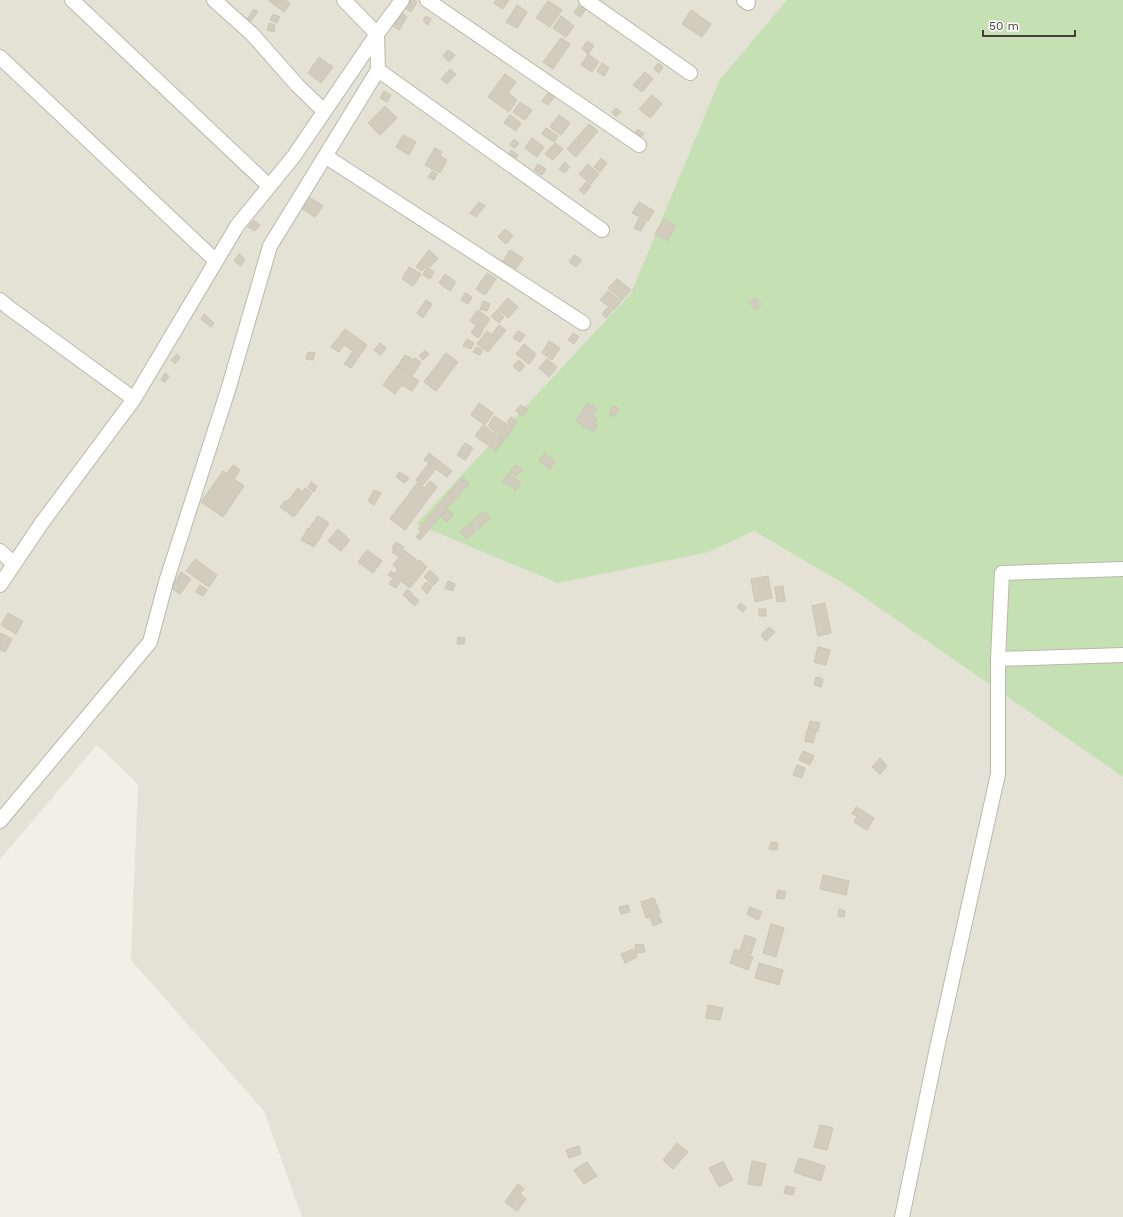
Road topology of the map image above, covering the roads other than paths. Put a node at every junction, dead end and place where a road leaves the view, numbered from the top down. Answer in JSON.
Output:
{"nodes":[{"id":1,"x":72,"y":0,"type":"edge"},
{"id":2,"x":214,"y":0,"type":"edge"},
{"id":3,"x":344,"y":0,"type":"edge"},
{"id":4,"x":402,"y":0,"type":"edge"},
{"id":5,"x":427,"y":0,"type":"edge"},
{"id":6,"x":586,"y":0,"type":"edge"},
{"id":7,"x":377,"y":34,"type":"junction"},
{"id":8,"x":0,"y":57,"type":"edge"},
{"id":9,"x":378,"y":70,"type":"junction"},
{"id":10,"x":690,"y":73,"type":"dead end"},
{"id":11,"x":324,"y":111,"type":"junction"},
{"id":12,"x":639,"y":145,"type":"dead end"},
{"id":13,"x":325,"y":156,"type":"junction"},
{"id":14,"x":270,"y":186,"type":"junction"},
{"id":15,"x":602,"y":230,"type":"dead end"},
{"id":16,"x":216,"y":261,"type":"junction"},
{"id":17,"x":0,"y":300,"type":"edge"},
{"id":18,"x":582,"y":323,"type":"dead end"},
{"id":19,"x":134,"y":399,"type":"junction"},
{"id":20,"x":0,"y":551,"type":"edge"},
{"id":21,"x":14,"y":564,"type":"junction"},
{"id":22,"x":1123,"y":569,"type":"edge"},
{"id":23,"x":0,"y":585,"type":"edge"},
{"id":24,"x":1123,"y":655,"type":"edge"},
{"id":25,"x":998,"y":659,"type":"junction"},
{"id":26,"x":0,"y":821,"type":"edge"},
{"id":27,"x":902,"y":1217,"type":"edge"}],
"edges":[{"from":1,"to":14,"type":"street"},
{"from":2,"to":11,"type":"street"},
{"from":3,"to":7,"type":"street"},
{"from":4,"to":7,"type":"street"},
{"from":5,"to":12,"type":"street"},
{"from":6,"to":10,"type":"street"},
{"from":7,"to":9,"type":"street"},
{"from":7,"to":11,"type":"street"},
{"from":8,"to":16,"type":"street"},
{"from":9,"to":13,"type":"street"},
{"from":9,"to":15,"type":"street"},
{"from":11,"to":14,"type":"street"},
{"from":13,"to":18,"type":"street"},
{"from":13,"to":26,"type":"street"},
{"from":14,"to":16,"type":"street"},
{"from":16,"to":19,"type":"street"},
{"from":17,"to":19,"type":"street"},
{"from":19,"to":21,"type":"street"},
{"from":20,"to":21,"type":"street"},
{"from":21,"to":23,"type":"street"},
{"from":22,"to":25,"type":"street"},
{"from":24,"to":25,"type":"street"},
{"from":25,"to":27,"type":"street"}]}
